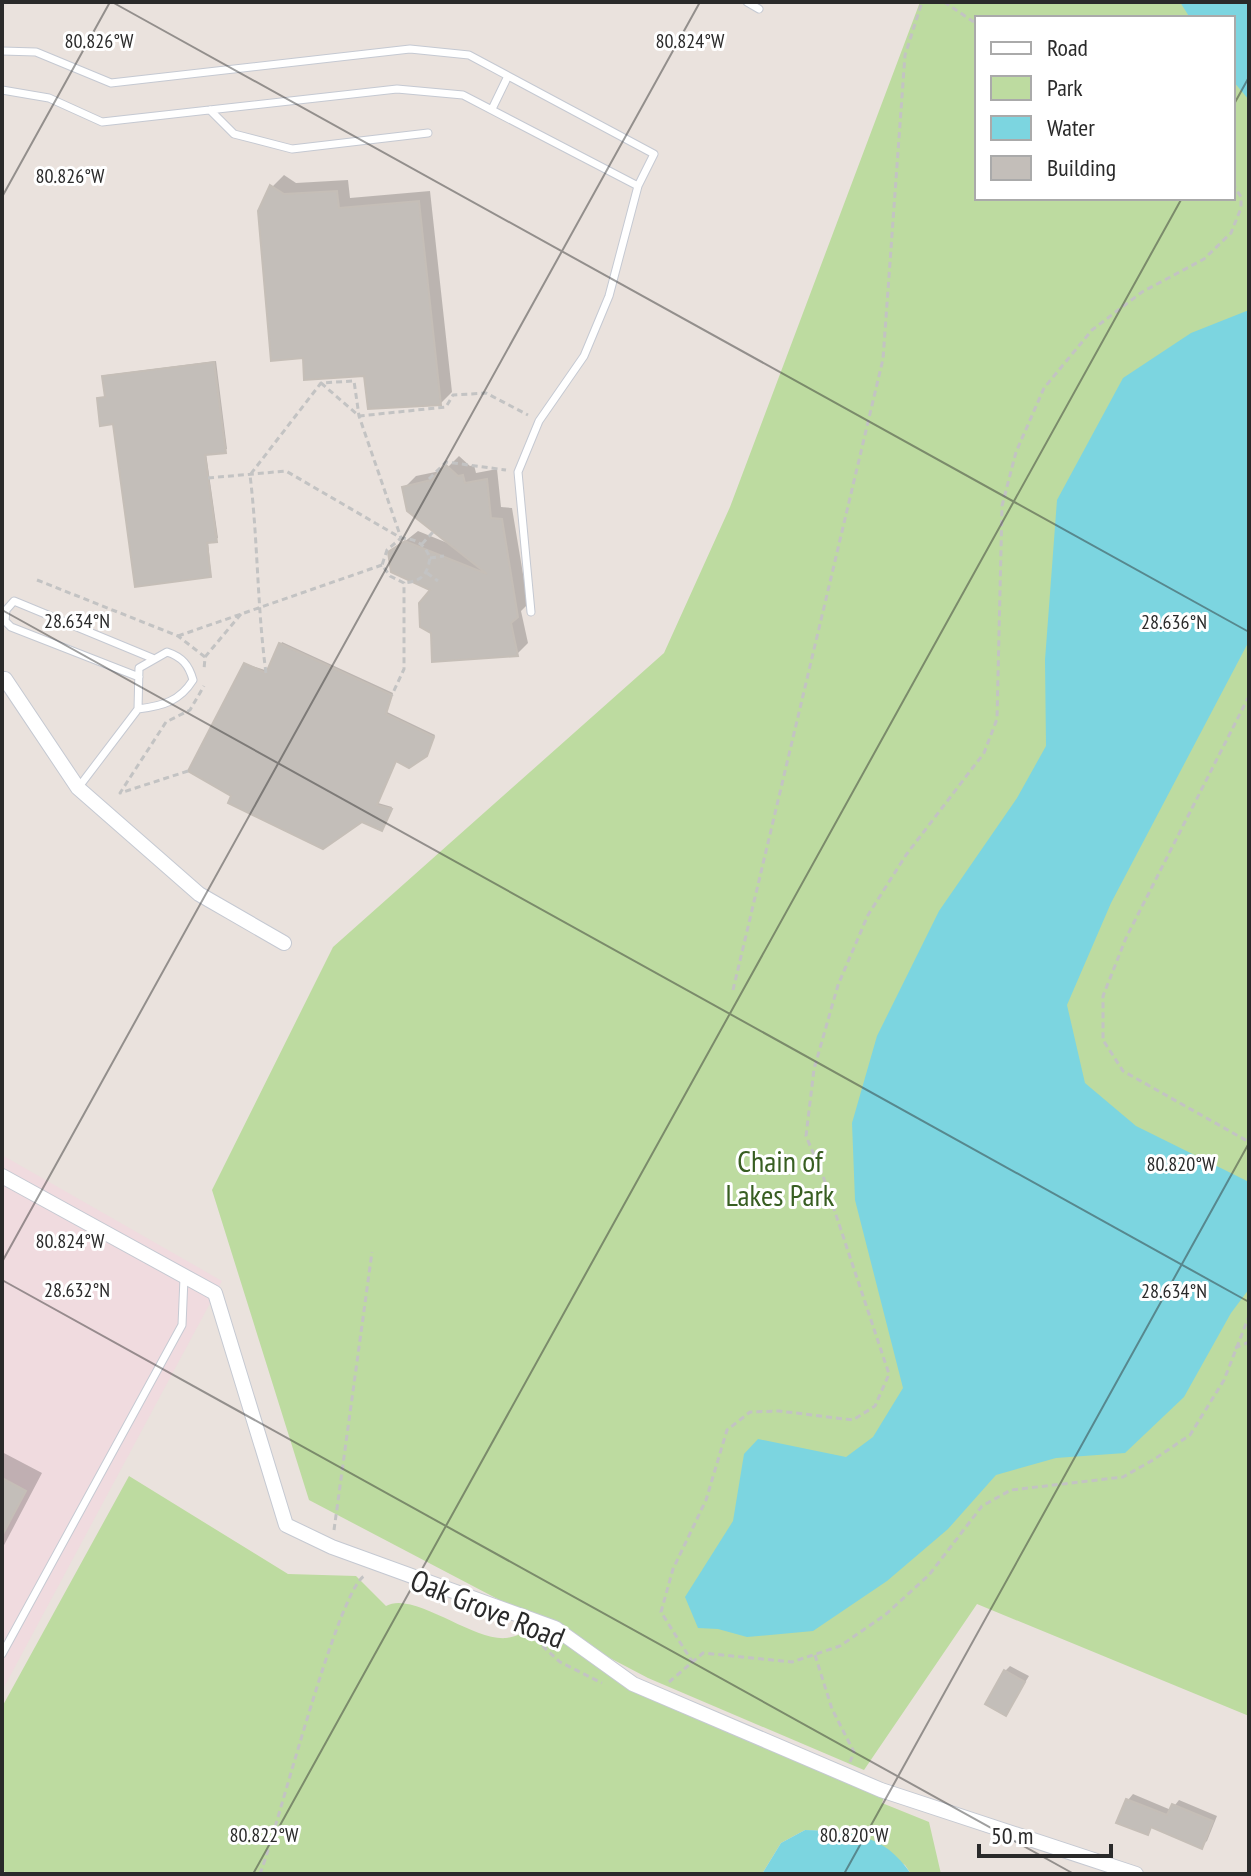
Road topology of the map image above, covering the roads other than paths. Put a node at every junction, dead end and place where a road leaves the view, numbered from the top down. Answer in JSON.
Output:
{"nodes":[{"id":1,"x":747,"y":2,"type":"edge"},
{"id":2,"x":759,"y":9,"type":"dead end"},
{"id":3,"x":2,"y":51,"type":"edge"},
{"id":4,"x":508,"y":76,"type":"junction"},
{"id":5,"x":2,"y":90,"type":"edge"},
{"id":6,"x":492,"y":109,"type":"junction"},
{"id":7,"x":210,"y":110,"type":"junction"},
{"id":8,"x":428,"y":133,"type":"dead end"},
{"id":9,"x":638,"y":186,"type":"junction"},
{"id":10,"x":531,"y":612,"type":"dead end"},
{"id":11,"x":152,"y":658,"type":"junction"},
{"id":12,"x":139,"y":677,"type":"junction"},
{"id":13,"x":3,"y":679,"type":"edge"},
{"id":14,"x":138,"y":709,"type":"junction"},
{"id":15,"x":78,"y":788,"type":"junction"},
{"id":16,"x":284,"y":943,"type":"dead end"},
{"id":17,"x":2,"y":1176,"type":"edge"},
{"id":18,"x":184,"y":1275,"type":"junction"},
{"id":19,"x":2,"y":1654,"type":"edge"},
{"id":20,"x":1136,"y":1874,"type":"edge"}],
"edges":[{"from":1,"to":2,"type":"lane"},
{"from":3,"to":4,"type":"lane"},
{"from":4,"to":6,"type":"lane"},
{"from":4,"to":9,"type":"lane"},
{"from":5,"to":7,"type":"lane"},
{"from":6,"to":7,"type":"lane"},
{"from":6,"to":9,"type":"lane"},
{"from":7,"to":8,"type":"lane"},
{"from":9,"to":10,"type":"lane"},
{"from":11,"to":12,"type":"lane"},
{"from":11,"to":12,"type":"lane"},
{"from":11,"to":14,"type":"lane"},
{"from":12,"to":14,"type":"lane"},
{"from":13,"to":15,"type":"street"},
{"from":14,"to":15,"type":"lane"},
{"from":15,"to":16,"type":"street"},
{"from":17,"to":18,"type":"street","name":"Oak Grove Road"},
{"from":18,"to":19,"type":"lane"},
{"from":18,"to":20,"type":"street","name":"Oak Grove Road"}]}
